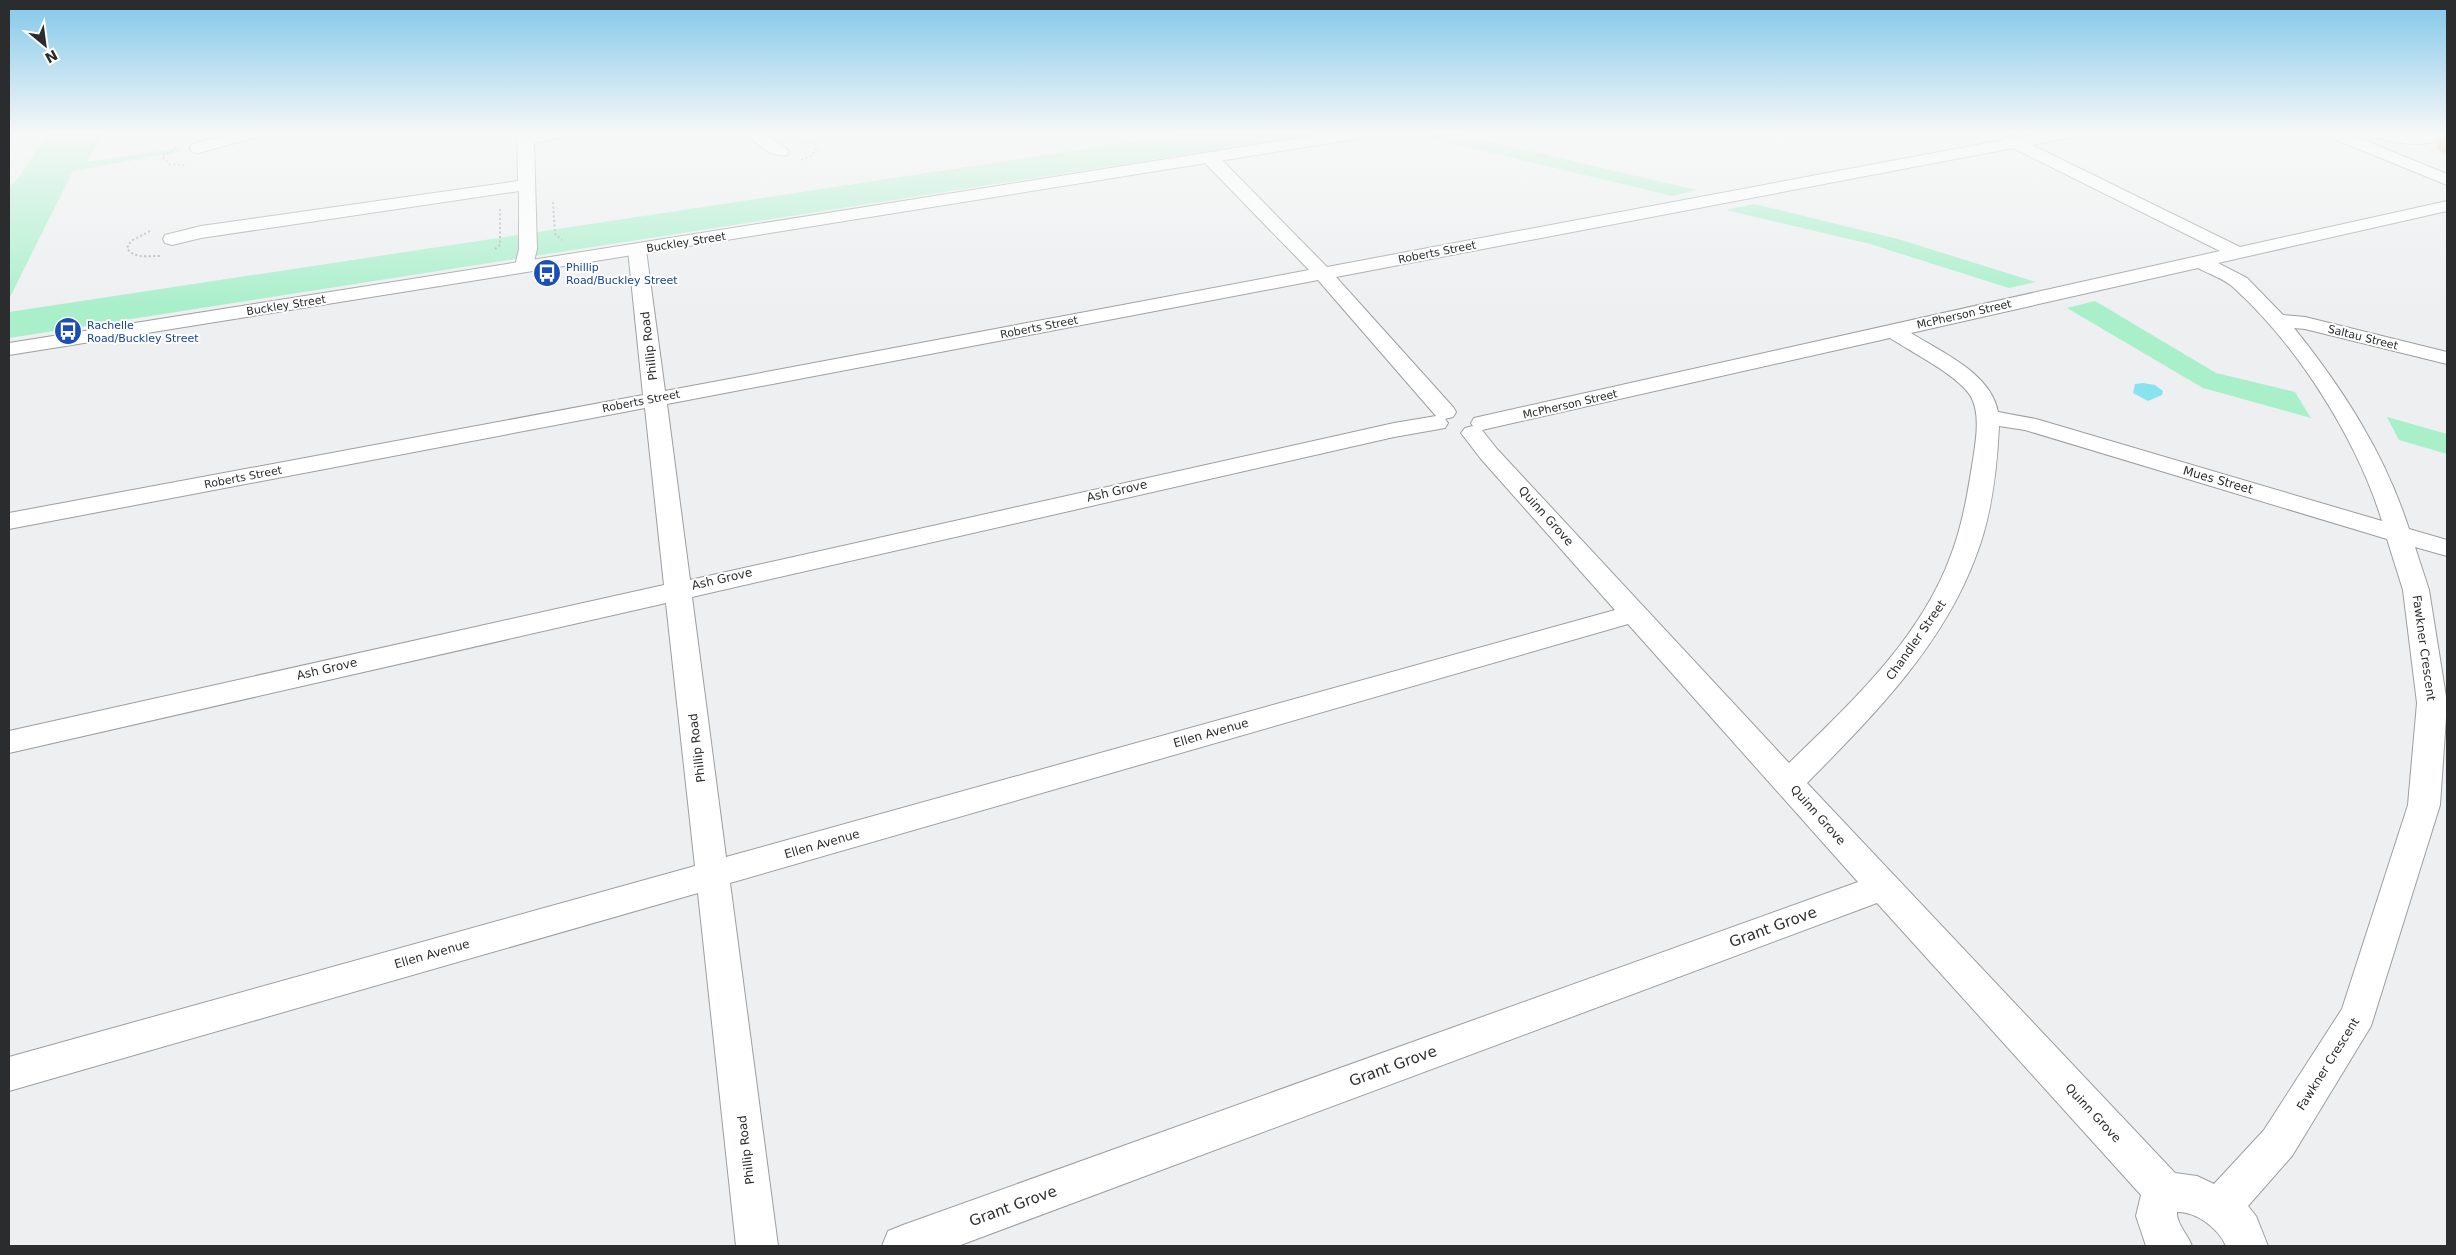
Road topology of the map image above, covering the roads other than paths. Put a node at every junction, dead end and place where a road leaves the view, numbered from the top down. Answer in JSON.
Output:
{"nodes":[{"id":1,"x":481,"y":192,"type":"edge"},
{"id":2,"x":526,"y":192,"type":"edge"},
{"id":3,"x":996,"y":192,"type":"edge"},
{"id":4,"x":1242,"y":192,"type":"edge"},
{"id":5,"x":1758,"y":192,"type":"edge"},
{"id":6,"x":2113,"y":192,"type":"edge"},
{"id":7,"x":2447,"y":206,"type":"edge"},
{"id":8,"x":172,"y":239,"type":"dead end"},
{"id":9,"x":637,"y":250,"type":"junction"},
{"id":10,"x":2236,"y":252,"type":"junction"},
{"id":11,"x":2199,"y":261,"type":"junction"},
{"id":12,"x":526,"y":266,"type":"junction"},
{"id":13,"x":1322,"y":274,"type":"junction"},
{"id":14,"x":2278,"y":321,"type":"junction"},
{"id":15,"x":1892,"y":330,"type":"junction"},
{"id":16,"x":9,"y":350,"type":"edge"},
{"id":17,"x":2447,"y":358,"type":"edge"},
{"id":18,"x":655,"y":399,"type":"junction"},
{"id":19,"x":1441,"y":417,"type":"junction"},
{"id":20,"x":1987,"y":417,"type":"junction"},
{"id":21,"x":1478,"y":428,"type":"junction"},
{"id":22,"x":9,"y":521,"type":"edge"},
{"id":23,"x":2400,"y":534,"type":"junction"},
{"id":24,"x":2447,"y":548,"type":"edge"},
{"id":25,"x":678,"y":589,"type":"junction"},
{"id":26,"x":1635,"y":613,"type":"junction"},
{"id":27,"x":9,"y":742,"type":"edge"},
{"id":28,"x":1788,"y":783,"type":"junction"},
{"id":29,"x":713,"y":874,"type":"junction"},
{"id":30,"x":1883,"y":887,"type":"junction"},
{"id":31,"x":9,"y":1074,"type":"edge"},
{"id":32,"x":2167,"y":1194,"type":"junction"},
{"id":33,"x":2220,"y":1207,"type":"junction"},
{"id":34,"x":757,"y":1246,"type":"edge"},
{"id":35,"x":904,"y":1246,"type":"edge"},
{"id":36,"x":2171,"y":1246,"type":"edge"},
{"id":37,"x":2247,"y":1246,"type":"edge"}],
"edges":[{"from":1,"to":8,"type":"street"},
{"from":2,"to":12,"type":"street"},
{"from":3,"to":9,"type":"street","name":"Buckley Street"},
{"from":4,"to":13,"type":"street"},
{"from":5,"to":13,"type":"street","name":"Roberts Street"},
{"from":6,"to":10,"type":"street"},
{"from":7,"to":10,"type":"street","name":"McPherson Street"},
{"from":9,"to":12,"type":"street","name":"Buckley Street"},
{"from":9,"to":18,"type":"street","name":"Phillip Road"},
{"from":10,"to":11,"type":"street","name":"McPherson Street"},
{"from":11,"to":14,"type":"street","name":"Fawkner Crescent"},
{"from":11,"to":15,"type":"street","name":"McPherson Street"},
{"from":12,"to":16,"type":"street","name":"Buckley Street"},
{"from":13,"to":18,"type":"street","name":"Roberts Street"},
{"from":13,"to":19,"type":"street"},
{"from":14,"to":17,"type":"street","name":"Saltau Street"},
{"from":14,"to":23,"type":"street","name":"Fawkner Crescent"},
{"from":15,"to":20,"type":"street","name":"Chandler Street"},
{"from":15,"to":21,"type":"street","name":"McPherson Street"},
{"from":18,"to":22,"type":"street","name":"Roberts Street"},
{"from":18,"to":25,"type":"street","name":"Phillip Road"},
{"from":19,"to":21,"type":"street","name":"McPherson Street"},
{"from":19,"to":25,"type":"street","name":"Ash Grove"},
{"from":20,"to":23,"type":"street","name":"Mues Street"},
{"from":20,"to":28,"type":"street","name":"Chandler Street"},
{"from":21,"to":26,"type":"street","name":"Quinn Grove"},
{"from":23,"to":24,"type":"street","name":"Mues Street"},
{"from":23,"to":33,"type":"street","name":"Fawkner Crescent"},
{"from":25,"to":27,"type":"street","name":"Ash Grove"},
{"from":25,"to":29,"type":"street","name":"Phillip Road"},
{"from":26,"to":28,"type":"street","name":"Quinn Grove"},
{"from":26,"to":29,"type":"street","name":"Ellen Avenue"},
{"from":28,"to":30,"type":"street","name":"Quinn Grove"},
{"from":29,"to":31,"type":"street","name":"Ellen Avenue"},
{"from":29,"to":34,"type":"street","name":"Phillip Road"},
{"from":30,"to":32,"type":"street","name":"Quinn Grove"},
{"from":30,"to":35,"type":"street","name":"Grant Grove"},
{"from":32,"to":33,"type":"street"},
{"from":32,"to":36,"type":"street"},
{"from":33,"to":37,"type":"street"}]}
